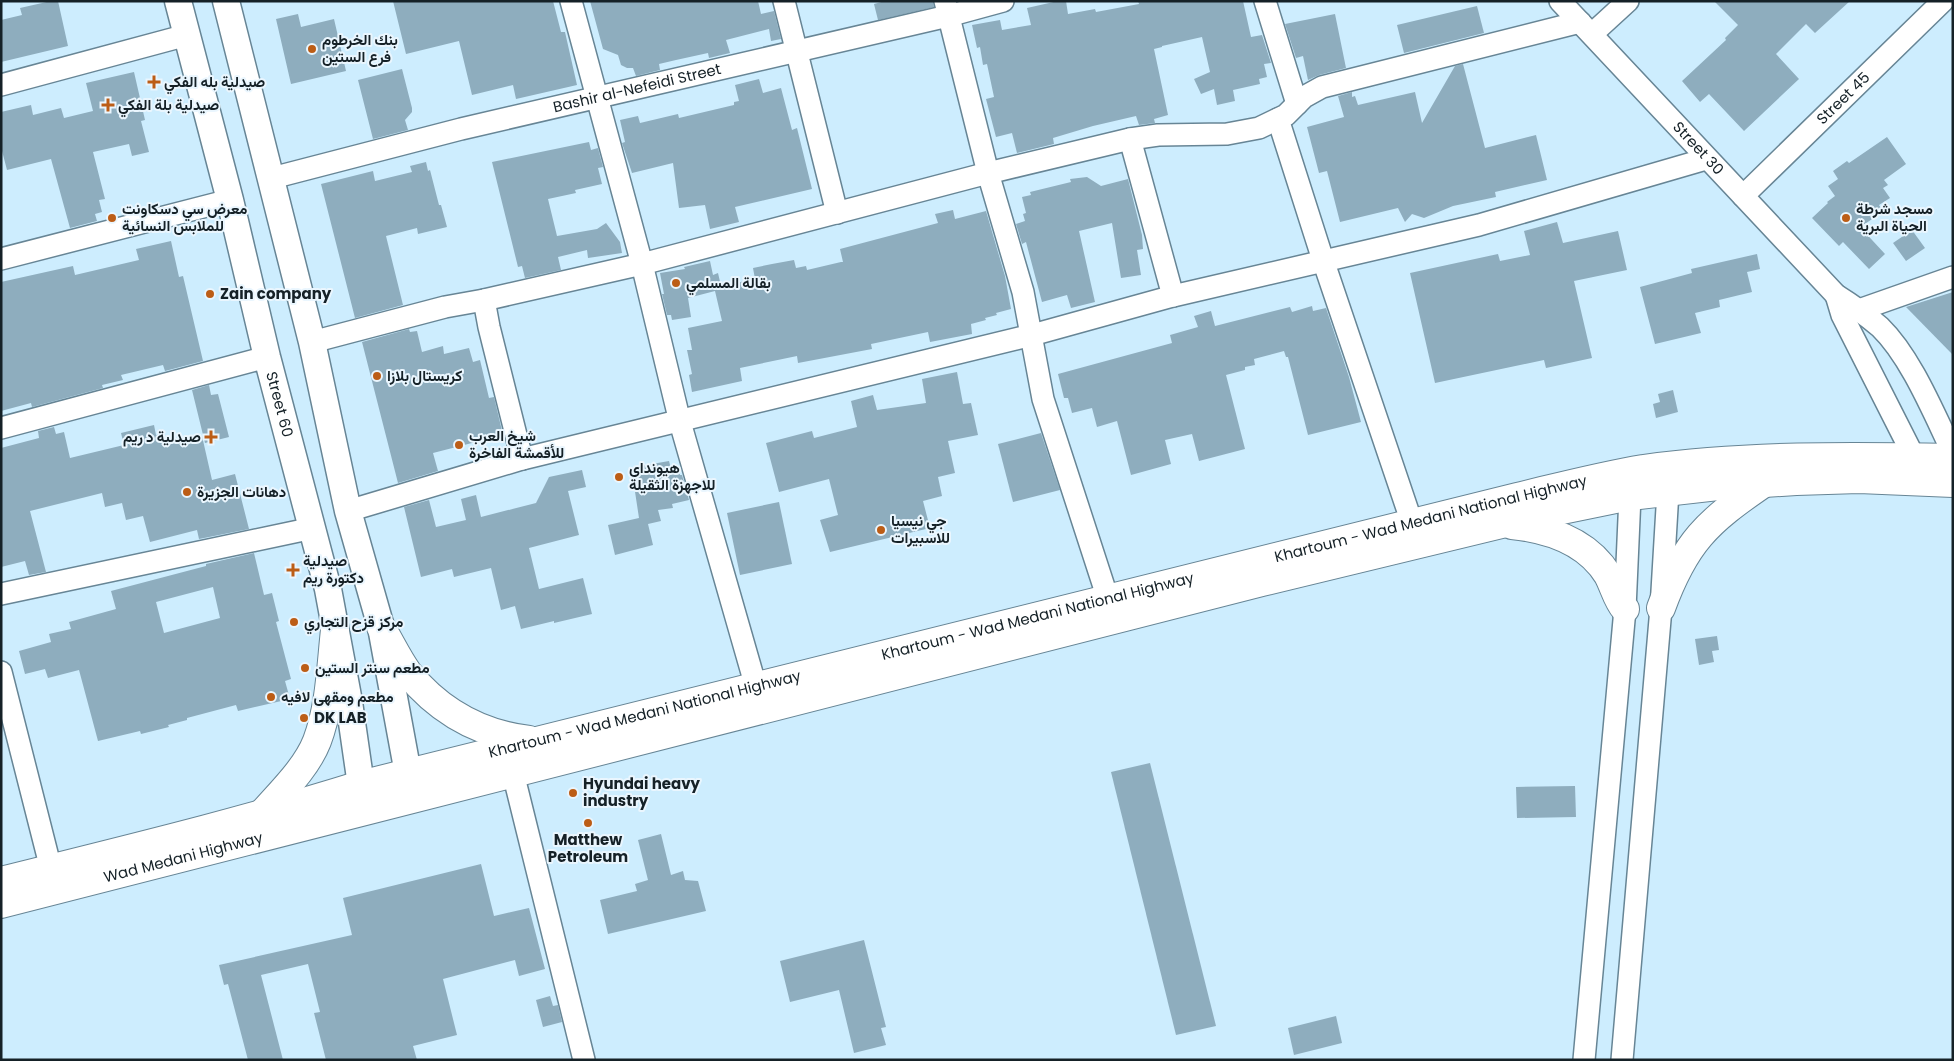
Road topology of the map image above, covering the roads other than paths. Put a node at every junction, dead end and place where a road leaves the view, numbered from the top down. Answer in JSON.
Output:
{"nodes":[{"id":1,"x":178,"y":1,"type":"edge"},
{"id":2,"x":226,"y":1,"type":"edge"},
{"id":3,"x":571,"y":1,"type":"edge"},
{"id":4,"x":784,"y":1,"type":"edge"},
{"id":5,"x":1003,"y":1,"type":"edge"},
{"id":6,"x":1265,"y":1,"type":"edge"},
{"id":7,"x":1560,"y":1,"type":"edge"},
{"id":8,"x":1628,"y":1,"type":"edge"},
{"id":9,"x":1943,"y":1,"type":"edge"},
{"id":10,"x":946,"y":9,"type":"edge"},
{"id":11,"x":1586,"y":28,"type":"junction"},
{"id":12,"x":187,"y":36,"type":"junction"},
{"id":13,"x":798,"y":50,"type":"junction"},
{"id":14,"x":1,"y":85,"type":"edge"},
{"id":15,"x":597,"y":98,"type":"junction"},
{"id":16,"x":1297,"y":104,"type":"junction"},
{"id":17,"x":1278,"y":119,"type":"junction"},
{"id":18,"x":1130,"y":139,"type":"junction"},
{"id":19,"x":1706,"y":158,"type":"junction"},
{"id":20,"x":988,"y":173,"type":"junction"},
{"id":21,"x":272,"y":178,"type":"junction"},
{"id":22,"x":1743,"y":196,"type":"junction"},
{"id":23,"x":230,"y":200,"type":"junction"},
{"id":24,"x":837,"y":213,"type":"junction"},
{"id":25,"x":1,"y":259,"type":"edge"},
{"id":26,"x":1324,"y":260,"type":"junction"},
{"id":27,"x":642,"y":264,"type":"junction"},
{"id":28,"x":1953,"y":277,"type":"edge"},
{"id":29,"x":1173,"y":296,"type":"junction"},
{"id":30,"x":1836,"y":296,"type":"junction"},
{"id":31,"x":484,"y":300,"type":"junction"},
{"id":32,"x":1859,"y":310,"type":"junction"},
{"id":33,"x":1032,"y":336,"type":"junction"},
{"id":34,"x":312,"y":342,"type":"junction"},
{"id":35,"x":266,"y":357,"type":"junction"},
{"id":36,"x":680,"y":422,"type":"junction"},
{"id":37,"x":1,"y":428,"type":"edge"},
{"id":38,"x":1953,"y":453,"type":"edge"},
{"id":39,"x":1914,"y":457,"type":"junction"},
{"id":40,"x":1953,"y":458,"type":"edge"},
{"id":41,"x":522,"y":459,"type":"junction"},
{"id":42,"x":1764,"y":483,"type":"junction"},
{"id":43,"x":1953,"y":483,"type":"edge"},
{"id":44,"x":1668,"y":491,"type":"junction"},
{"id":45,"x":1630,"y":496,"type":"junction"},
{"id":46,"x":348,"y":511,"type":"junction"},
{"id":47,"x":1412,"y":523,"type":"junction"},
{"id":48,"x":1498,"y":524,"type":"junction"},
{"id":49,"x":315,"y":538,"type":"junction"},
{"id":50,"x":358,"y":539,"type":"junction"},
{"id":51,"x":368,"y":578,"type":"junction"},
{"id":52,"x":328,"y":589,"type":"junction"},
{"id":53,"x":1,"y":594,"type":"edge"},
{"id":54,"x":1108,"y":599,"type":"junction"},
{"id":55,"x":1662,"y":608,"type":"junction"},
{"id":56,"x":1625,"y":609,"type":"junction"},
{"id":57,"x":381,"y":627,"type":"junction"},
{"id":58,"x":335,"y":630,"type":"junction"},
{"id":59,"x":1,"y":672,"type":"edge"},
{"id":60,"x":756,"y":687,"type":"junction"},
{"id":61,"x":537,"y":741,"type":"junction"},
{"id":62,"x":513,"y":773,"type":"junction"},
{"id":63,"x":410,"y":786,"type":"junction"},
{"id":64,"x":362,"y":798,"type":"junction"},
{"id":65,"x":264,"y":825,"type":"junction"},
{"id":66,"x":51,"y":869,"type":"junction"},
{"id":67,"x":1,"y":881,"type":"edge"},
{"id":68,"x":1,"y":904,"type":"edge"},
{"id":69,"x":584,"y":1060,"type":"edge"},
{"id":70,"x":1584,"y":1060,"type":"edge"},
{"id":71,"x":1622,"y":1060,"type":"edge"}],
"edges":[{"from":1,"to":12,"type":"main road","name":"Street 60"},
{"from":2,"to":21,"type":"main road"},
{"from":3,"to":15,"type":"street"},
{"from":4,"to":13,"type":"street"},
{"from":5,"to":10,"type":"street","name":"Bashir al-Nefeidi Street"},
{"from":6,"to":16,"type":"street"},
{"from":7,"to":11,"type":"street","name":"Street 30"},
{"from":8,"to":11,"type":"street"},
{"from":9,"to":22,"type":"street","name":"Street 45"},
{"from":10,"to":13,"type":"street","name":"Bashir al-Nefeidi Street"},
{"from":10,"to":20,"type":"street"},
{"from":11,"to":16,"type":"street"},
{"from":11,"to":19,"type":"street","name":"Street 30"},
{"from":12,"to":14,"type":"street"},
{"from":12,"to":23,"type":"main road","name":"Street 60"},
{"from":13,"to":15,"type":"street","name":"Bashir al-Nefeidi Street"},
{"from":13,"to":24,"type":"street"},
{"from":15,"to":21,"type":"street","name":"Bashir al-Nefeidi Street"},
{"from":15,"to":27,"type":"street"},
{"from":16,"to":17,"type":"street"},
{"from":17,"to":18,"type":"street"},
{"from":17,"to":26,"type":"street"},
{"from":18,"to":20,"type":"street"},
{"from":18,"to":29,"type":"street"},
{"from":19,"to":22,"type":"street","name":"Street 30"},
{"from":19,"to":26,"type":"street"},
{"from":20,"to":24,"type":"street"},
{"from":20,"to":33,"type":"street"},
{"from":21,"to":34,"type":"main road"},
{"from":22,"to":30,"type":"street","name":"Street 30"},
{"from":23,"to":25,"type":"street"},
{"from":23,"to":35,"type":"main road","name":"Street 60"},
{"from":24,"to":27,"type":"street"},
{"from":26,"to":29,"type":"street"},
{"from":26,"to":47,"type":"street"},
{"from":27,"to":31,"type":"street"},
{"from":27,"to":36,"type":"street"},
{"from":28,"to":32,"type":"street"},
{"from":29,"to":33,"type":"street"},
{"from":30,"to":32,"type":"street","name":"Street 30"},
{"from":30,"to":39,"type":"street","name":"Street 30"},
{"from":31,"to":34,"type":"street"},
{"from":31,"to":41,"type":"street"},
{"from":32,"to":38,"type":"street","name":"Street 30"},
{"from":33,"to":36,"type":"street"},
{"from":33,"to":54,"type":"street"},
{"from":34,"to":46,"type":"main road"},
{"from":35,"to":37,"type":"street"},
{"from":35,"to":49,"type":"main road","name":"Street 60"},
{"from":36,"to":41,"type":"street"},
{"from":36,"to":60,"type":"street"},
{"from":39,"to":40,"type":"highway","name":"Khartoum - Wad Medani National Highway"},
{"from":39,"to":47,"type":"highway","name":"Khartoum - Wad Medani National Highway"},
{"from":41,"to":46,"type":"street"},
{"from":42,"to":43,"type":"highway","name":"Khartoum - Wad Medani National Highway"},
{"from":42,"to":44,"type":"highway","name":"Khartoum - Wad Medani National Highway"},
{"from":42,"to":55,"type":"highway"},
{"from":44,"to":45,"type":"highway","name":"Khartoum - Wad Medani National Highway"},
{"from":44,"to":55,"type":"street"},
{"from":45,"to":48,"type":"highway","name":"Khartoum - Wad Medani National Highway"},
{"from":45,"to":56,"type":"street"},
{"from":46,"to":50,"type":"main road"},
{"from":47,"to":54,"type":"highway","name":"Khartoum - Wad Medani National Highway"},
{"from":48,"to":56,"type":"highway"},
{"from":48,"to":62,"type":"highway","name":"Khartoum - Wad Medani National Highway"},
{"from":49,"to":50,"type":"main road"},
{"from":49,"to":52,"type":"main road","name":"Street 60"},
{"from":49,"to":53,"type":"street"},
{"from":50,"to":51,"type":"main road"},
{"from":51,"to":52,"type":"main road"},
{"from":51,"to":57,"type":"main road"},
{"from":52,"to":58,"type":"main road","name":"Street 60"},
{"from":54,"to":60,"type":"highway","name":"Khartoum - Wad Medani National Highway"},
{"from":55,"to":71,"type":"street"},
{"from":56,"to":70,"type":"street"},
{"from":57,"to":61,"type":"highway"},
{"from":57,"to":63,"type":"main road"},
{"from":58,"to":64,"type":"main road","name":"Street 60"},
{"from":58,"to":65,"type":"highway"},
{"from":59,"to":66,"type":"street"},
{"from":60,"to":61,"type":"highway","name":"Khartoum - Wad Medani National Highway"},
{"from":61,"to":63,"type":"highway","name":"Khartoum - Wad Medani National Highway"},
{"from":62,"to":63,"type":"highway","name":"Khartoum - Wad Medani National Highway"},
{"from":62,"to":69,"type":"street"},
{"from":63,"to":64,"type":"highway","name":"Khartoum - Wad Medani National Highway"},
{"from":64,"to":65,"type":"highway","name":"Wad Medani Highway"},
{"from":65,"to":66,"type":"highway","name":"Wad Medani Highway"},
{"from":65,"to":68,"type":"highway","name":"Wad Medani Highway"},
{"from":66,"to":67,"type":"highway","name":"Wad Medani Highway"}]}
